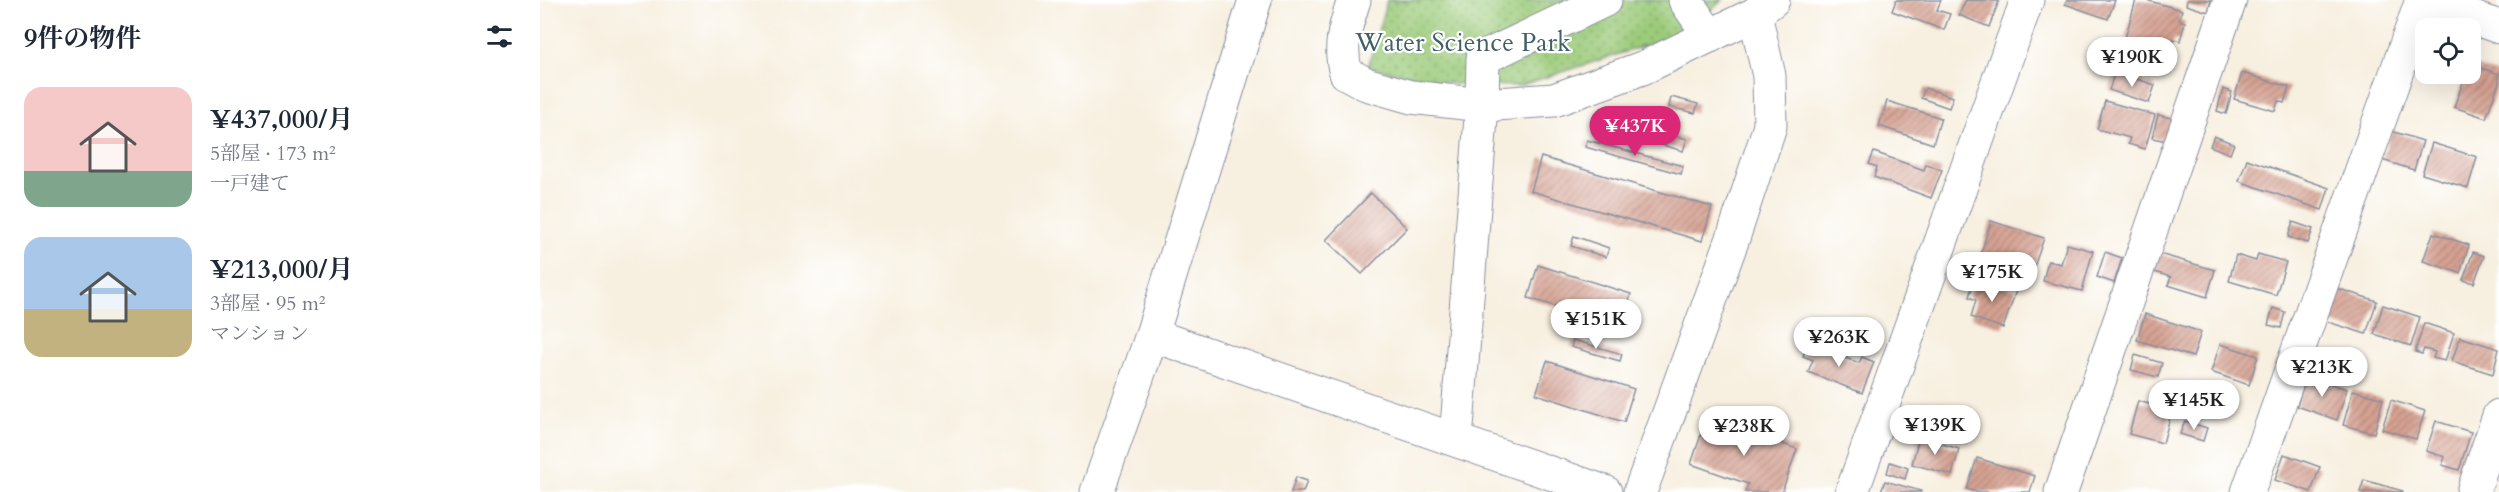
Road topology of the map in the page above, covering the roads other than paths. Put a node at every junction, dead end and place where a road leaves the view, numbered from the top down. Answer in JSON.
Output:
{"nodes":[{"id":1,"x":1255,"y":0,"type":"edge"},
{"id":2,"x":1354,"y":0,"type":"edge"},
{"id":3,"x":1605,"y":0,"type":"edge"},
{"id":4,"x":1685,"y":0,"type":"edge"},
{"id":5,"x":2027,"y":0,"type":"edge"},
{"id":6,"x":2230,"y":0,"type":"edge"},
{"id":7,"x":2422,"y":0,"type":"edge"},
{"id":8,"x":1764,"y":7,"type":"edge"},
{"id":9,"x":2499,"y":27,"type":"edge"},
{"id":10,"x":1710,"y":36,"type":"junction"},
{"id":11,"x":1482,"y":105,"type":"junction"},
{"id":12,"x":1152,"y":335,"type":"junction"},
{"id":13,"x":2499,"y":416,"type":"edge"},
{"id":14,"x":1455,"y":440,"type":"junction"},
{"id":15,"x":1573,"y":487,"type":"edge"},
{"id":16,"x":1097,"y":492,"type":"edge"},
{"id":17,"x":1605,"y":492,"type":"edge"},
{"id":18,"x":1640,"y":492,"type":"edge"},
{"id":19,"x":1852,"y":492,"type":"edge"},
{"id":20,"x":2061,"y":492,"type":"edge"},
{"id":21,"x":2247,"y":492,"type":"edge"},
{"id":22,"x":2472,"y":492,"type":"edge"}],
"edges":[{"from":1,"to":12,"type":"street"},
{"from":2,"to":11,"type":"street"},
{"from":3,"to":11,"type":"street"},
{"from":4,"to":10,"type":"street"},
{"from":5,"to":19,"type":"street"},
{"from":6,"to":20,"type":"street"},
{"from":7,"to":9,"type":"street"},
{"from":7,"to":21,"type":"street"},
{"from":8,"to":10,"type":"street"},
{"from":8,"to":18,"type":"street"},
{"from":10,"to":11,"type":"street"},
{"from":11,"to":14,"type":"street"},
{"from":12,"to":14,"type":"street"},
{"from":12,"to":16,"type":"street"},
{"from":13,"to":22,"type":"street"},
{"from":14,"to":15,"type":"street"},
{"from":15,"to":17,"type":"street"}]}
